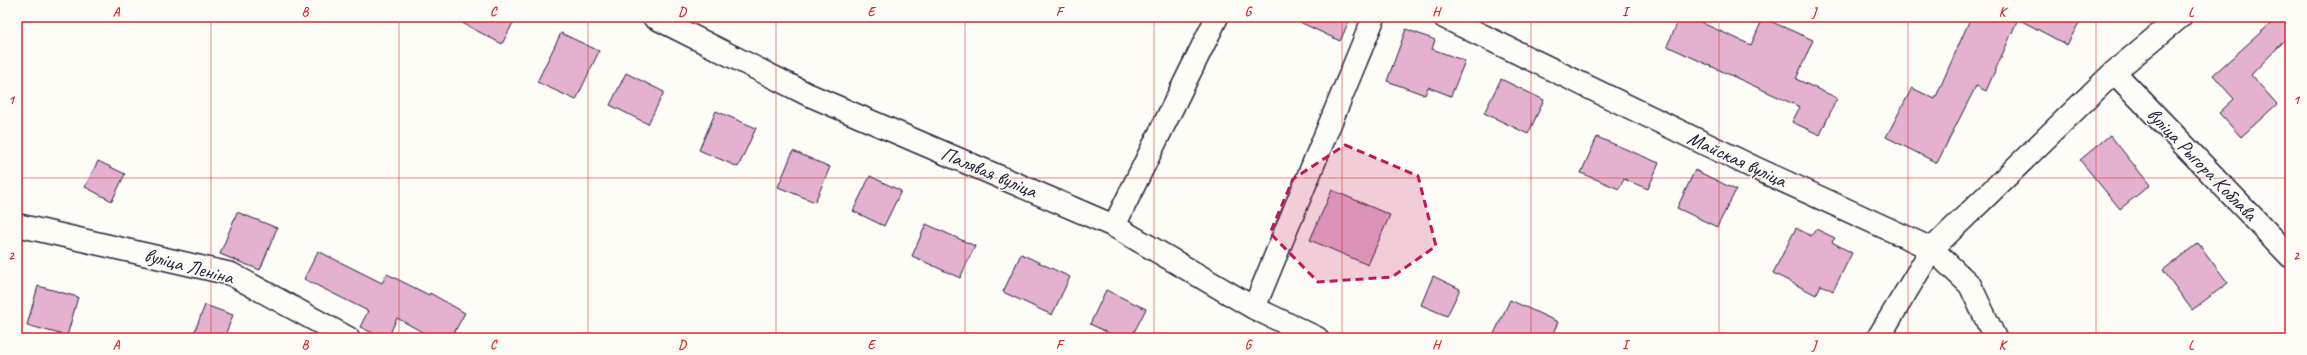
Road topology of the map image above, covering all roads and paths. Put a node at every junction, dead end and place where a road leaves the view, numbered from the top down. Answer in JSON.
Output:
{"nodes":[{"id":1,"x":654,"y":17,"type":"edge"},
{"id":2,"x":1217,"y":17,"type":"edge"},
{"id":3,"x":1374,"y":17,"type":"edge"},
{"id":4,"x":1444,"y":17,"type":"edge"},
{"id":5,"x":2180,"y":17,"type":"edge"},
{"id":6,"x":2114,"y":72,"type":"junction"},
{"id":7,"x":17,"y":225,"type":"edge"},
{"id":8,"x":1114,"y":226,"type":"junction"},
{"id":9,"x":1932,"y":249,"type":"junction"},
{"id":10,"x":2290,"y":256,"type":"edge"},
{"id":11,"x":1254,"y":308,"type":"junction"},
{"id":12,"x":341,"y":337,"type":"edge"},
{"id":13,"x":1318,"y":338,"type":"edge"},
{"id":14,"x":1878,"y":338,"type":"edge"},
{"id":15,"x":1995,"y":338,"type":"edge"}],
"edges":[{"from":1,"to":8,"type":"street","name":"Палявая вуліца"},
{"from":2,"to":8,"type":"street"},
{"from":3,"to":11,"type":"street"},
{"from":4,"to":9,"type":"street","name":"Майская вуліца"},
{"from":5,"to":6,"type":"street"},
{"from":6,"to":9,"type":"street"},
{"from":6,"to":10,"type":"street","name":"вуліца Рыгора Коблава"},
{"from":7,"to":12,"type":"street","name":"вуліца Леніна"},
{"from":8,"to":11,"type":"street","name":"Палявая вуліца"},
{"from":9,"to":14,"type":"street"},
{"from":9,"to":15,"type":"street","name":"Майская вуліца"},
{"from":11,"to":13,"type":"street","name":"Палявая вуліца"}]}
